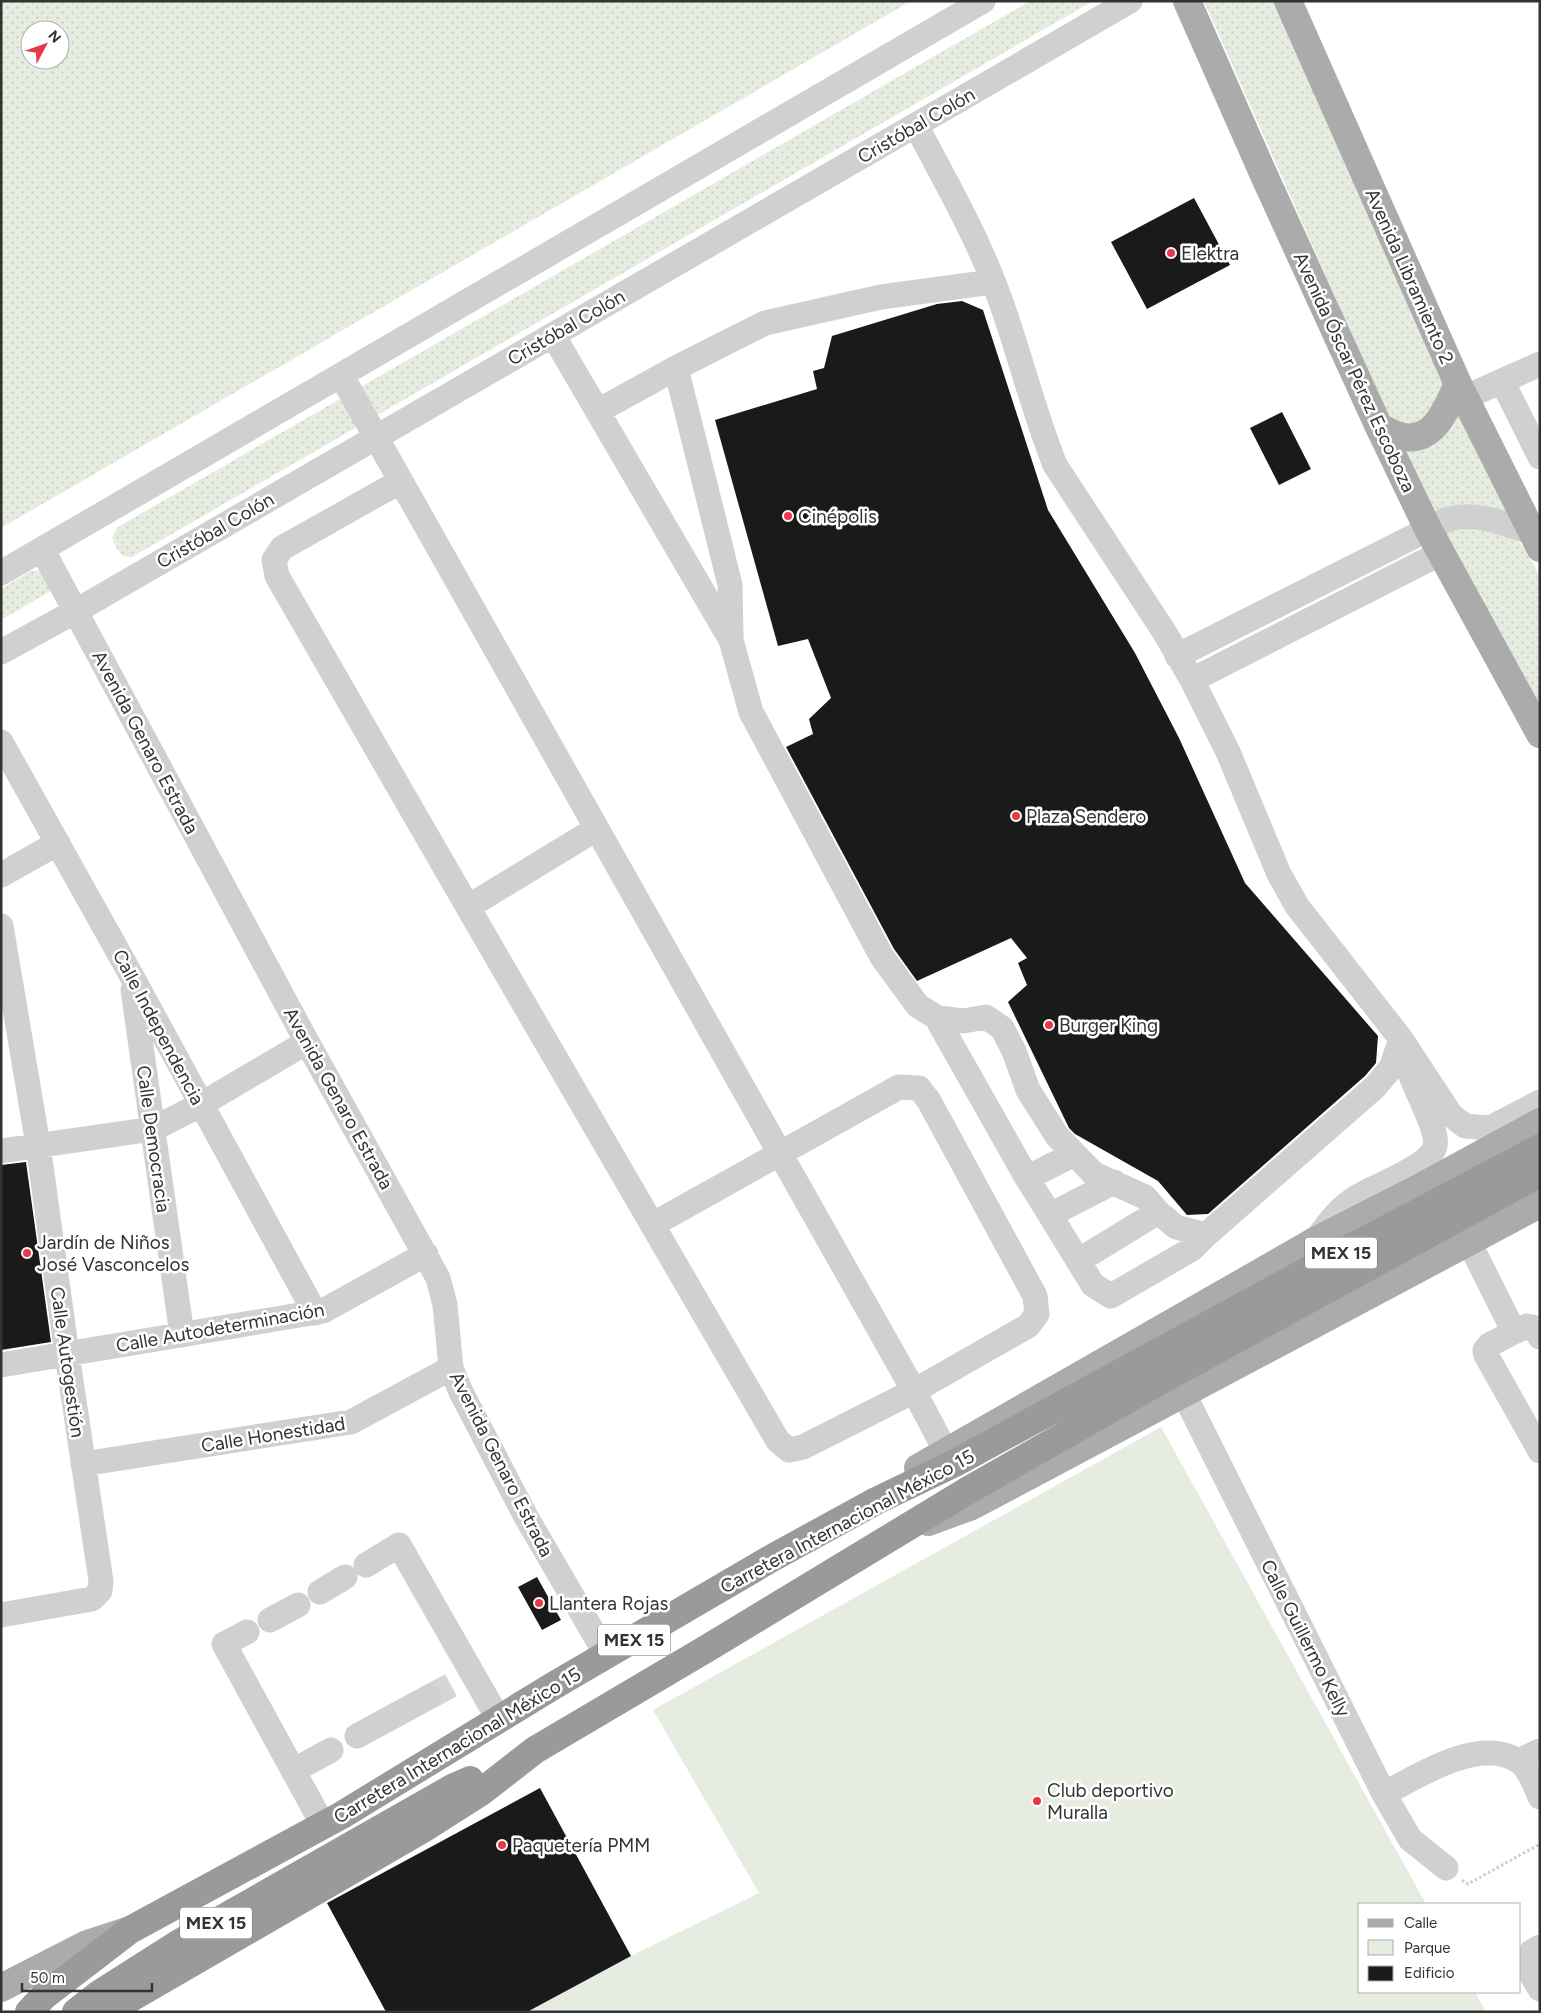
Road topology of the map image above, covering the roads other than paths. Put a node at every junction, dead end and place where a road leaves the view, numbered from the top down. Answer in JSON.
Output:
{"nodes":[{"id":1,"x":983,"y":1,"type":"edge"},
{"id":2,"x":1130,"y":1,"type":"edge"},
{"id":3,"x":1187,"y":1,"type":"edge"},
{"id":4,"x":1288,"y":1,"type":"edge"},
{"id":5,"x":916,"y":125,"type":"junction"},
{"id":6,"x":992,"y":282,"type":"junction"},
{"id":7,"x":553,"y":335,"type":"junction"},
{"id":8,"x":1540,"y":364,"type":"edge"},
{"id":9,"x":676,"y":368,"type":"junction"},
{"id":10,"x":341,"y":375,"type":"junction"},
{"id":11,"x":1502,"y":381,"type":"junction"},
{"id":12,"x":1461,"y":391,"type":"junction"},
{"id":13,"x":598,"y":411,"type":"junction"},
{"id":14,"x":1379,"y":427,"type":"junction"},
{"id":15,"x":376,"y":437,"type":"junction"},
{"id":16,"x":1540,"y":456,"type":"edge"},
{"id":17,"x":400,"y":481,"type":"junction"},
{"id":18,"x":1428,"y":529,"type":"junction"},
{"id":19,"x":1535,"y":540,"type":"edge"},
{"id":20,"x":42,"y":549,"type":"junction"},
{"id":21,"x":1441,"y":553,"type":"junction"},
{"id":22,"x":1,"y":573,"type":"edge"},
{"id":23,"x":76,"y":611,"type":"junction"},
{"id":24,"x":731,"y":640,"type":"junction"},
{"id":25,"x":1,"y":652,"type":"edge"},
{"id":26,"x":1177,"y":656,"type":"junction"},
{"id":27,"x":1192,"y":680,"type":"junction"},
{"id":28,"x":1540,"y":734,"type":"edge"},
{"id":29,"x":1,"y":742,"type":"edge"},
{"id":30,"x":596,"y":829,"type":"junction"},
{"id":31,"x":58,"y":843,"type":"junction"},
{"id":32,"x":1,"y":874,"type":"edge"},
{"id":33,"x":468,"y":907,"type":"junction"},
{"id":34,"x":1,"y":926,"type":"edge"},
{"id":35,"x":130,"y":973,"type":"junction"},
{"id":36,"x":936,"y":1016,"type":"junction"},
{"id":37,"x":1401,"y":1039,"type":"junction"},
{"id":38,"x":307,"y":1042,"type":"junction"},
{"id":39,"x":1540,"y":1102,"type":"edge"},
{"id":40,"x":200,"y":1105,"type":"junction"},
{"id":41,"x":1540,"y":1122,"type":"edge"},
{"id":42,"x":153,"y":1129,"type":"junction"},
{"id":43,"x":38,"y":1145,"type":"junction"},
{"id":44,"x":1540,"y":1148,"type":"edge"},
{"id":45,"x":1,"y":1151,"type":"edge"},
{"id":46,"x":780,"y":1153,"type":"junction"},
{"id":47,"x":1074,"y":1154,"type":"junction"},
{"id":48,"x":1540,"y":1174,"type":"edge"},
{"id":49,"x":1027,"y":1178,"type":"junction"},
{"id":50,"x":1114,"y":1182,"type":"junction"},
{"id":51,"x":1540,"y":1204,"type":"edge"},
{"id":52,"x":1158,"y":1212,"type":"junction"},
{"id":53,"x":1050,"y":1215,"type":"junction"},
{"id":54,"x":652,"y":1225,"type":"junction"},
{"id":55,"x":1206,"y":1235,"type":"junction"},
{"id":56,"x":1316,"y":1241,"type":"junction"},
{"id":57,"x":1469,"y":1242,"type":"junction"},
{"id":58,"x":426,"y":1254,"type":"junction"},
{"id":59,"x":1078,"y":1261,"type":"junction"},
{"id":60,"x":314,"y":1313,"type":"junction"},
{"id":61,"x":1514,"y":1332,"type":"junction"},
{"id":62,"x":182,"y":1335,"type":"junction"},
{"id":63,"x":1540,"y":1337,"type":"edge"},
{"id":64,"x":67,"y":1354,"type":"junction"},
{"id":65,"x":1,"y":1365,"type":"edge"},
{"id":66,"x":451,"y":1368,"type":"junction"},
{"id":67,"x":1149,"y":1372,"type":"junction"},
{"id":68,"x":914,"y":1391,"type":"junction"},
{"id":69,"x":1184,"y":1394,"type":"junction"},
{"id":70,"x":1540,"y":1451,"type":"edge"},
{"id":71,"x":946,"y":1452,"type":"junction"},
{"id":72,"x":83,"y":1464,"type":"junction"},
{"id":73,"x":876,"y":1501,"type":"junction"},
{"id":74,"x":896,"y":1534,"type":"junction"},
{"id":75,"x":366,"y":1565,"type":"dead end"},
{"id":76,"x":345,"y":1577,"type":"dead end"},
{"id":77,"x":320,"y":1592,"type":"dead end"},
{"id":78,"x":298,"y":1604,"type":"dead end"},
{"id":79,"x":1,"y":1615,"type":"edge"},
{"id":80,"x":270,"y":1620,"type":"dead end"},
{"id":81,"x":247,"y":1632,"type":"dead end"},
{"id":82,"x":607,"y":1656,"type":"junction"},
{"id":83,"x":429,"y":1697,"type":"tunnel mouth"},
{"id":84,"x":499,"y":1720,"type":"junction"},
{"id":85,"x":357,"y":1736,"type":"dead end"},
{"id":86,"x":331,"y":1750,"type":"dead end"},
{"id":87,"x":535,"y":1750,"type":"junction"},
{"id":88,"x":1529,"y":1756,"type":"edge"},
{"id":89,"x":293,"y":1771,"type":"junction"},
{"id":90,"x":1384,"y":1794,"type":"junction"},
{"id":91,"x":1540,"y":1797,"type":"edge"},
{"id":92,"x":323,"y":1825,"type":"junction"},
{"id":93,"x":1446,"y":1868,"type":"road end"},
{"id":94,"x":130,"y":1930,"type":"junction"},
{"id":95,"x":1534,"y":1954,"type":"edge"},
{"id":96,"x":1,"y":1988,"type":"edge"},
{"id":97,"x":1540,"y":1989,"type":"edge"},
{"id":98,"x":29,"y":2012,"type":"edge"},
{"id":99,"x":76,"y":2012,"type":"edge"},
{"id":100,"x":111,"y":2012,"type":"edge"}],
"edges":[{"from":1,"to":10,"type":"street"},
{"from":2,"to":5,"type":"street","name":"Cristóbal Colón"},
{"from":3,"to":14,"type":"main road","name":"Avenida Óscar Pérez Escoboza"},
{"from":4,"to":12,"type":"main road","name":"Avenida Libramiento 2"},
{"from":5,"to":6,"type":"street"},
{"from":5,"to":7,"type":"street","name":"Cristóbal Colón"},
{"from":6,"to":9,"type":"street"},
{"from":6,"to":26,"type":"street"},
{"from":7,"to":13,"type":"street"},
{"from":7,"to":15,"type":"street","name":"Cristóbal Colón"},
{"from":8,"to":11,"type":"street"},
{"from":9,"to":13,"type":"street"},
{"from":9,"to":24,"type":"street"},
{"from":10,"to":15,"type":"street"},
{"from":10,"to":20,"type":"street"},
{"from":11,"to":12,"type":"street"},
{"from":11,"to":16,"type":"street"},
{"from":12,"to":14,"type":"main road"},
{"from":12,"to":19,"type":"main road","name":"Avenida Libramiento 2"},
{"from":13,"to":24,"type":"street"},
{"from":14,"to":18,"type":"main road","name":"Avenida Óscar Pérez Escoboza"},
{"from":15,"to":17,"type":"street"},
{"from":15,"to":23,"type":"street","name":"Cristóbal Colón"},
{"from":17,"to":30,"type":"street"},
{"from":17,"to":33,"type":"street"},
{"from":18,"to":19,"type":"street"},
{"from":18,"to":21,"type":"main road","name":"Avenida Óscar Pérez Escoboza"},
{"from":18,"to":26,"type":"street"},
{"from":20,"to":22,"type":"street"},
{"from":20,"to":23,"type":"street","name":"Avenida Genaro Estrada"},
{"from":21,"to":27,"type":"street"},
{"from":21,"to":28,"type":"main road","name":"Avenida Óscar Pérez Escoboza"},
{"from":23,"to":25,"type":"street","name":"Cristóbal Colón"},
{"from":23,"to":38,"type":"street","name":"Avenida Genaro Estrada"},
{"from":24,"to":36,"type":"street"},
{"from":26,"to":27,"type":"street"},
{"from":27,"to":37,"type":"street"},
{"from":29,"to":31,"type":"street","name":"Calle Independencia"},
{"from":30,"to":33,"type":"street"},
{"from":30,"to":46,"type":"street"},
{"from":31,"to":32,"type":"street"},
{"from":31,"to":35,"type":"street","name":"Calle Independencia"},
{"from":33,"to":54,"type":"street"},
{"from":34,"to":43,"type":"street","name":"Calle Autogestión"},
{"from":35,"to":40,"type":"street","name":"Calle Independencia"},
{"from":35,"to":42,"type":"street","name":"Calle Democracia"},
{"from":36,"to":47,"type":"street"},
{"from":36,"to":49,"type":"street"},
{"from":37,"to":39,"type":"street"},
{"from":37,"to":55,"type":"street"},
{"from":37,"to":56,"type":"street"},
{"from":38,"to":40,"type":"street"},
{"from":38,"to":58,"type":"street","name":"Avenida Genaro Estrada"},
{"from":40,"to":42,"type":"street"},
{"from":40,"to":60,"type":"street","name":"Calle Independencia"},
{"from":41,"to":56,"type":"main road"},
{"from":42,"to":43,"type":"street"},
{"from":42,"to":62,"type":"street","name":"Calle Democracia"},
{"from":43,"to":45,"type":"street"},
{"from":43,"to":64,"type":"street","name":"Calle Autogestión"},
{"from":44,"to":67,"type":"highway","name":"Carretera Internacional México 15","number":"MEX 15"},
{"from":46,"to":54,"type":"street"},
{"from":46,"to":68,"type":"street"},
{"from":46,"to":68,"type":"street"},
{"from":47,"to":49,"type":"street"},
{"from":47,"to":50,"type":"street"},
{"from":48,"to":67,"type":"highway","name":"Carretera Internacional México 15","number":"MEX 15"},
{"from":49,"to":53,"type":"street"},
{"from":50,"to":52,"type":"street"},
{"from":50,"to":53,"type":"street"},
{"from":51,"to":57,"type":"main road"},
{"from":52,"to":55,"type":"street"},
{"from":52,"to":59,"type":"street"},
{"from":53,"to":59,"type":"street"},
{"from":54,"to":68,"type":"street"},
{"from":55,"to":59,"type":"street"},
{"from":56,"to":71,"type":"main road"},
{"from":57,"to":61,"type":"street"},
{"from":57,"to":69,"type":"main road"},
{"from":58,"to":60,"type":"street","name":"Calle Autodeterminación"},
{"from":58,"to":66,"type":"street","name":"Avenida Genaro Estrada"},
{"from":60,"to":62,"type":"street","name":"Calle Autodeterminación"},
{"from":61,"to":63,"type":"street"},
{"from":61,"to":70,"type":"street"},
{"from":62,"to":64,"type":"street","name":"Calle Autodeterminación"},
{"from":64,"to":65,"type":"street","name":"Calle Autodeterminación"},
{"from":64,"to":72,"type":"street","name":"Calle Autogestión"},
{"from":66,"to":72,"type":"street","name":"Calle Honestidad"},
{"from":66,"to":82,"type":"street","name":"Avenida Genaro Estrada"},
{"from":67,"to":73,"type":"highway","name":"Carretera Internacional México 15","number":"MEX 15"},
{"from":67,"to":74,"type":"highway","name":"Carretera Internacional México 15","number":"MEX 15"},
{"from":68,"to":71,"type":"street"},
{"from":69,"to":74,"type":"main road"},
{"from":69,"to":90,"type":"street","name":"Calle Guillermo Kelly"},
{"from":71,"to":73,"type":"main road"},
{"from":72,"to":79,"type":"street","name":"Calle Autogestión"},
{"from":73,"to":82,"type":"highway","name":"Carretera Internacional México 15","number":"MEX 15"},
{"from":74,"to":87,"type":"highway","name":"Carretera Internacional México 15","number":"MEX 15"},
{"from":75,"to":84,"type":"street"},
{"from":76,"to":77,"type":"street"},
{"from":78,"to":80,"type":"street"},
{"from":81,"to":89,"type":"street"},
{"from":82,"to":84,"type":"highway","name":"Carretera Internacional México 15","number":"MEX 15"},
{"from":83,"to":85,"type":"street"},
{"from":84,"to":92,"type":"highway","name":"Carretera Internacional México 15","number":"MEX 15"},
{"from":86,"to":89,"type":"street"},
{"from":87,"to":99,"type":"highway","number":"MEX 15"},
{"from":87,"to":100,"type":"highway","name":"Carretera Internacional México 15","number":"MEX 15"},
{"from":88,"to":90,"type":"street"},
{"from":88,"to":91,"type":"street"},
{"from":89,"to":92,"type":"street"},
{"from":90,"to":93,"type":"street","name":"Calle Guillermo Kelly"},
{"from":92,"to":94,"type":"highway","name":"Carretera Internacional México 15","number":"MEX 15"},
{"from":94,"to":96,"type":"main road","name":"Carretera Internacional México 15","number":"MEX 15"},
{"from":94,"to":98,"type":"highway","number":"MEX 15"},
{"from":95,"to":97,"type":"street"}]}
